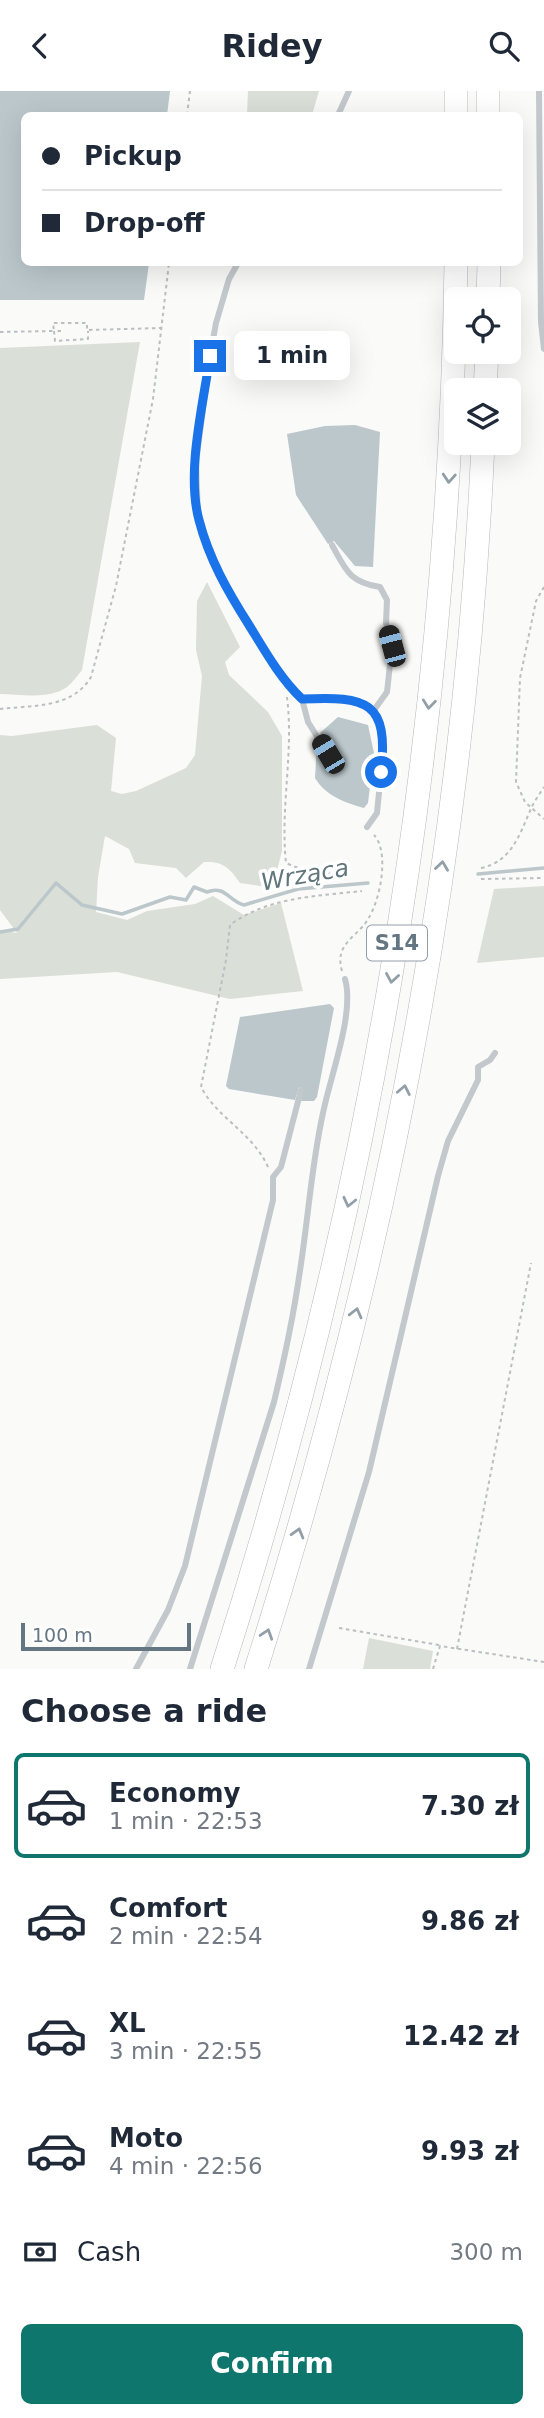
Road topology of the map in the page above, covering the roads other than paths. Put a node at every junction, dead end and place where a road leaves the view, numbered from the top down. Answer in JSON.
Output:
{"nodes":[{"id":1,"x":349,"y":91,"type":"edge"},
{"id":2,"x":456,"y":91,"type":"edge"},
{"id":3,"x":488,"y":91,"type":"edge"},
{"id":4,"x":539,"y":91,"type":"edge"},
{"id":5,"x":339,"y":112,"type":"edge"},
{"id":6,"x":456,"y":112,"type":"edge"},
{"id":7,"x":488,"y":112,"type":"edge"},
{"id":8,"x":236,"y":266,"type":"edge"},
{"id":9,"x":456,"y":266,"type":"edge"},
{"id":10,"x":489,"y":266,"type":"edge"},
{"id":11,"x":488,"y":287,"type":"edge"},
{"id":12,"x":544,"y":346,"type":"edge"},
{"id":13,"x":482,"y":455,"type":"edge"},
{"id":14,"x":332,"y":545,"type":"dead end"},
{"id":15,"x":302,"y":699,"type":"junction"},
{"id":16,"x":374,"y":710,"type":"junction"},
{"id":17,"x":328,"y":754,"type":"dead end"},
{"id":18,"x":367,"y":827,"type":"road end"},
{"id":19,"x":345,"y":979,"type":"road end"},
{"id":20,"x":495,"y":1052,"type":"dead end"},
{"id":21,"x":301,"y":1090,"type":"dead end"},
{"id":22,"x":136,"y":1669,"type":"edge"},
{"id":23,"x":190,"y":1669,"type":"edge"},
{"id":24,"x":222,"y":1669,"type":"edge"},
{"id":25,"x":256,"y":1669,"type":"edge"},
{"id":26,"x":309,"y":1669,"type":"edge"}],
"edges":[{"from":1,"to":5,"type":"lane"},
{"from":2,"to":6,"type":"highway"},
{"from":3,"to":7,"type":"highway"},
{"from":4,"to":12,"type":"lane"},
{"from":8,"to":15,"type":"lane"},
{"from":9,"to":24,"type":"highway","number":"S14","one_way":true},
{"from":10,"to":11,"type":"highway"},
{"from":25,"to":13,"type":"highway","number":"S14","one_way":true},
{"from":14,"to":16,"type":"lane"},
{"from":15,"to":16,"type":"lane"},
{"from":15,"to":17,"type":"lane"},
{"from":16,"to":18,"type":"lane"},
{"from":19,"to":23,"type":"lane"},
{"from":20,"to":26,"type":"lane"},
{"from":21,"to":22,"type":"lane"}]}
